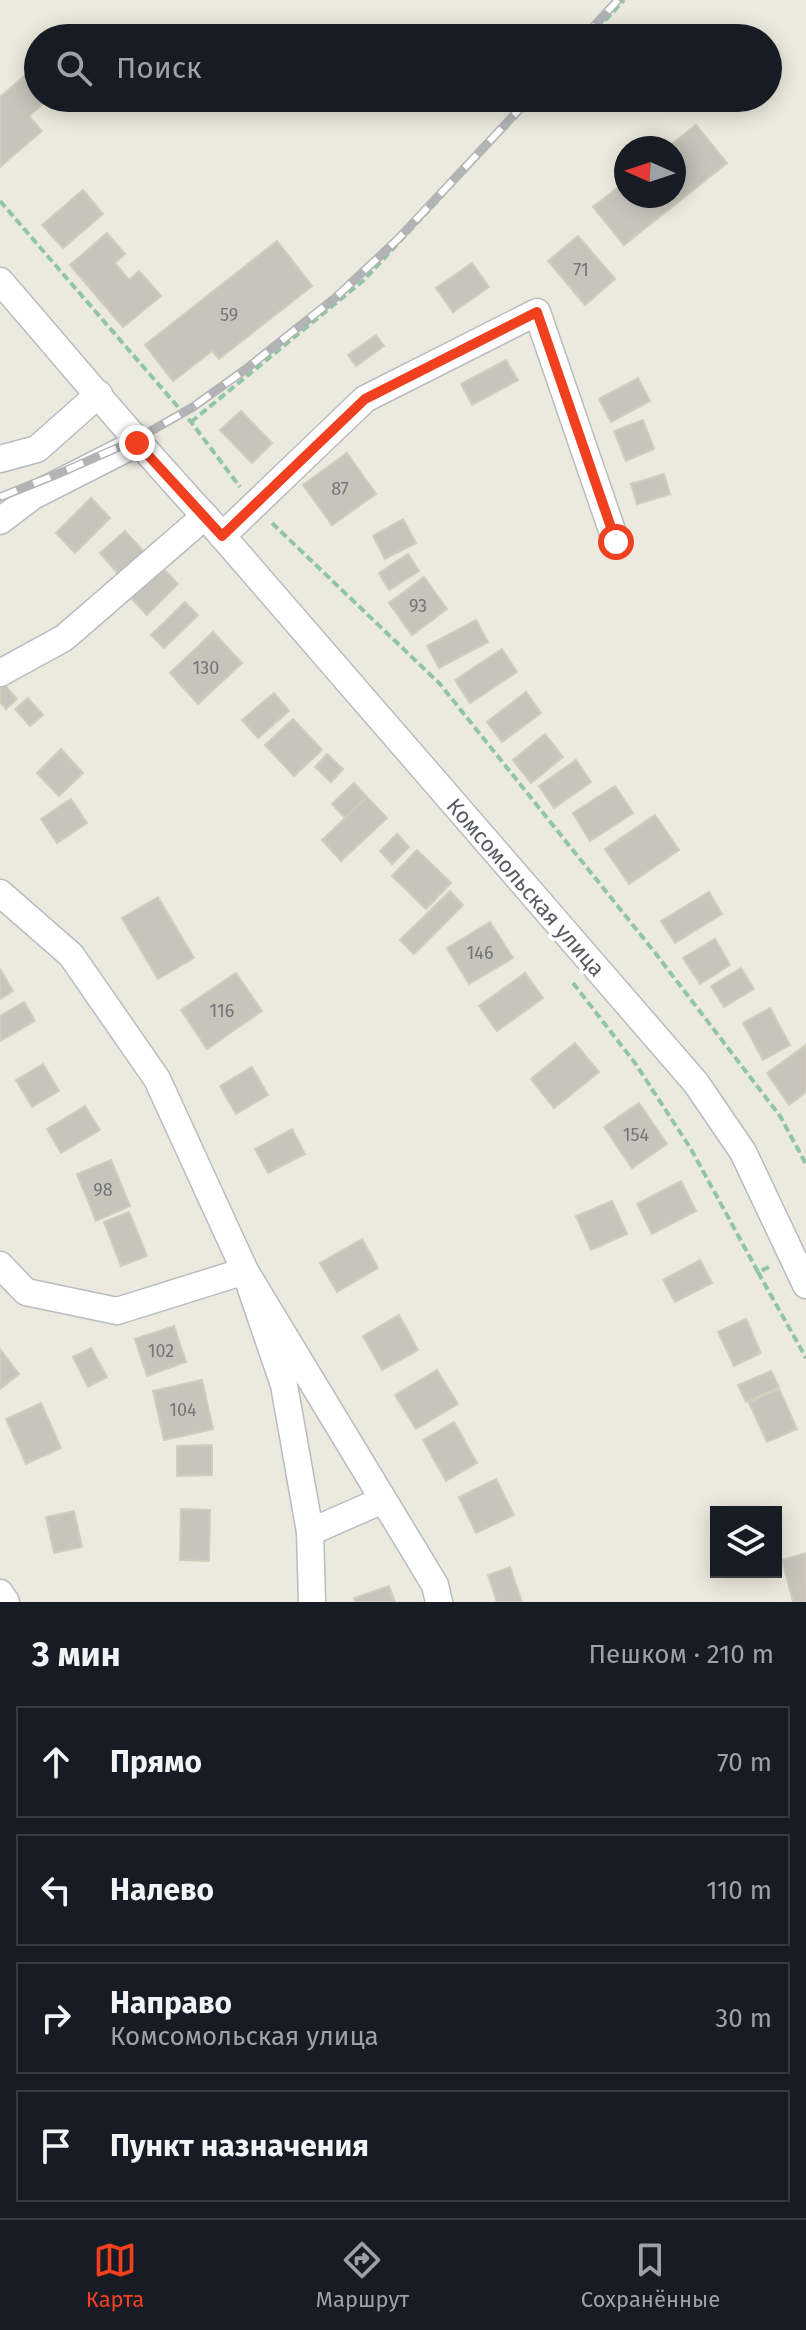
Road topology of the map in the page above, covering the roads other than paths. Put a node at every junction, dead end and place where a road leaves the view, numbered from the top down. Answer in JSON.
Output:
{"nodes":[{"id":1,"x":0,"y":281,"type":"edge"},
{"id":2,"x":99,"y":394,"type":"junction"},
{"id":3,"x":137,"y":443,"type":"junction"},
{"id":4,"x":0,"y":459,"type":"edge"},
{"id":5,"x":0,"y":521,"type":"edge"},
{"id":6,"x":213,"y":526,"type":"junction"},
{"id":7,"x":616,"y":542,"type":"dead end"},
{"id":8,"x":0,"y":673,"type":"edge"},
{"id":9,"x":0,"y":893,"type":"edge"},
{"id":10,"x":0,"y":1265,"type":"edge"},
{"id":11,"x":245,"y":1271,"type":"junction"},
{"id":12,"x":806,"y":1285,"type":"edge"},
{"id":13,"x":383,"y":1500,"type":"junction"},
{"id":14,"x":310,"y":1532,"type":"junction"},
{"id":15,"x":0,"y":1593,"type":"edge"},
{"id":16,"x":6,"y":1602,"type":"edge"},
{"id":17,"x":312,"y":1602,"type":"edge"},
{"id":18,"x":439,"y":1602,"type":"edge"}],
"edges":[{"from":1,"to":2,"type":"street","name":"Комсомольская улица"},
{"from":2,"to":3,"type":"street","name":"Комсомольская улица"},
{"from":2,"to":4,"type":"street"},
{"from":3,"to":5,"type":"street"},
{"from":3,"to":6,"type":"street","name":"Комсомольская улица"},
{"from":6,"to":7,"type":"street"},
{"from":6,"to":8,"type":"street"},
{"from":6,"to":12,"type":"street","name":"Комсомольская улица"},
{"from":9,"to":11,"type":"street"},
{"from":10,"to":11,"type":"street"},
{"from":11,"to":13,"type":"street"},
{"from":11,"to":14,"type":"street"},
{"from":13,"to":14,"type":"street"},
{"from":13,"to":18,"type":"street"},
{"from":14,"to":17,"type":"street"},
{"from":15,"to":16,"type":"street"}]}
